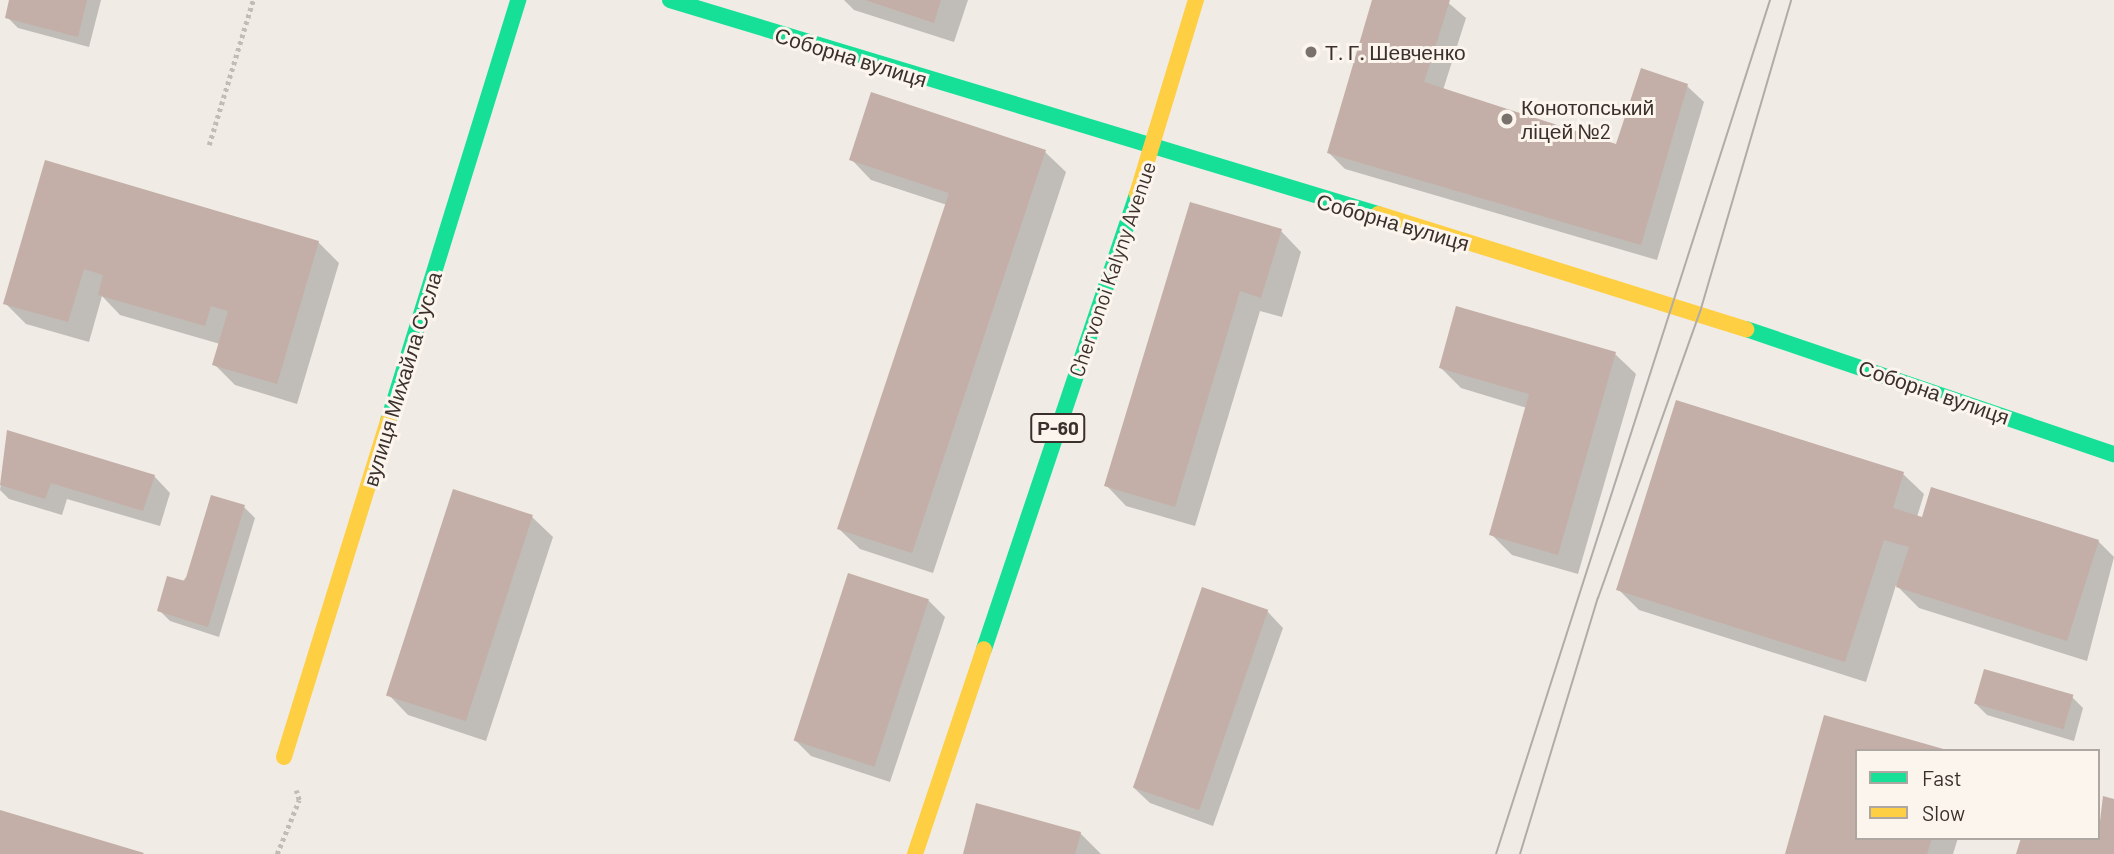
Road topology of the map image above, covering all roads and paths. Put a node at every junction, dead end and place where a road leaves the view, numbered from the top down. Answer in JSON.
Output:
{"nodes":[{"id":1,"x":253,"y":0,"type":"edge"},
{"id":2,"x":518,"y":0,"type":"edge"},
{"id":3,"x":670,"y":0,"type":"edge"},
{"id":4,"x":1196,"y":0,"type":"edge"},
{"id":5,"x":209,"y":145,"type":"dead end"},
{"id":6,"x":1152,"y":150,"type":"junction"},
{"id":7,"x":2114,"y":454,"type":"edge"},
{"id":8,"x":284,"y":757,"type":"joint"},
{"id":9,"x":277,"y":854,"type":"edge"},
{"id":10,"x":915,"y":854,"type":"edge"}],
"edges":[{"from":1,"to":5,"type":"path"},
{"from":2,"to":8,"type":"street","name":"вулиця Михайла Сусла"},
{"from":3,"to":6,"type":"street","name":"Соборна вулиця"},
{"from":4,"to":6,"type":"street","name":"Chervonoi Kalyny Avenue","number":"Р-60"},
{"from":6,"to":7,"type":"street","name":"Соборна вулиця"},
{"from":6,"to":10,"type":"street","name":"Chervonoi Kalyny Avenue","number":"Р-60"},
{"from":8,"to":9,"type":"path"}]}
